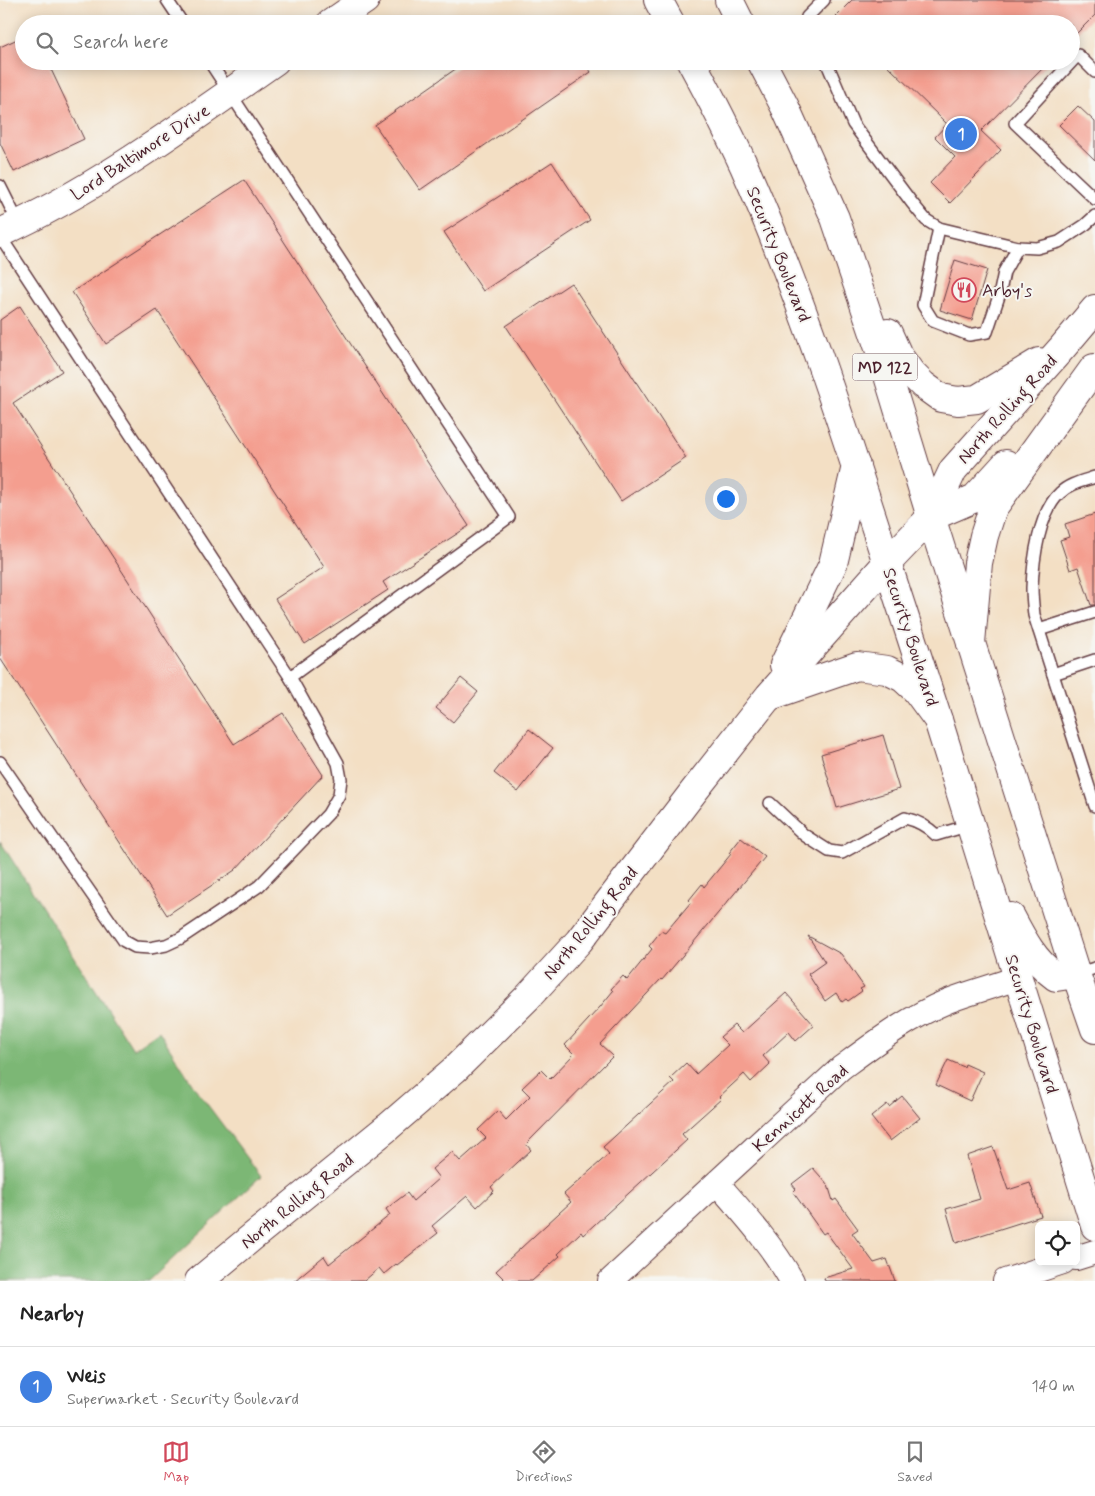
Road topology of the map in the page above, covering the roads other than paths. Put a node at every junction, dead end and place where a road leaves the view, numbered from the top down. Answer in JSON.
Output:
{"nodes":[{"id":1,"x":167,"y":0,"type":"edge"},
{"id":2,"x":365,"y":0,"type":"edge"},
{"id":3,"x":658,"y":0,"type":"edge"},
{"id":4,"x":729,"y":0,"type":"edge"},
{"id":5,"x":824,"y":0,"type":"edge"},
{"id":6,"x":177,"y":15,"type":"edge"},
{"id":7,"x":343,"y":15,"type":"edge"},
{"id":8,"x":666,"y":15,"type":"edge"},
{"id":9,"x":736,"y":15,"type":"edge"},
{"id":10,"x":809,"y":15,"type":"edge"},
{"id":11,"x":1080,"y":56,"type":"edge"},
{"id":12,"x":214,"y":70,"type":"edge"},
{"id":13,"x":262,"y":70,"type":"edge"},
{"id":14,"x":696,"y":70,"type":"edge"},
{"id":15,"x":766,"y":70,"type":"edge"},
{"id":16,"x":830,"y":70,"type":"edge"},
{"id":17,"x":1064,"y":70,"type":"edge"},
{"id":18,"x":1095,"y":72,"type":"edge"},
{"id":19,"x":230,"y":92,"type":"junction"},
{"id":20,"x":0,"y":186,"type":"edge"},
{"id":21,"x":1095,"y":199,"type":"edge"},
{"id":22,"x":1095,"y":216,"type":"edge"},
{"id":23,"x":835,"y":218,"type":"junction"},
{"id":24,"x":939,"y":228,"type":"junction"},
{"id":25,"x":6,"y":231,"type":"edge"},
{"id":26,"x":1018,"y":247,"type":"junction"},
{"id":27,"x":1095,"y":310,"type":"edge"},
{"id":28,"x":1062,"y":348,"type":"junction"},
{"id":29,"x":1095,"y":367,"type":"edge"},
{"id":30,"x":856,"y":465,"type":"junction"},
{"id":31,"x":1095,"y":477,"type":"edge"},
{"id":32,"x":932,"y":517,"type":"junction"},
{"id":33,"x":887,"y":563,"type":"junction"},
{"id":34,"x":1095,"y":612,"type":"edge"},
{"id":35,"x":1039,"y":630,"type":"junction"},
{"id":36,"x":971,"y":643,"type":"junction"},
{"id":37,"x":1095,"y":660,"type":"edge"},
{"id":38,"x":1053,"y":674,"type":"junction"},
{"id":39,"x":290,"y":677,"type":"junction"},
{"id":40,"x":769,"y":696,"type":"junction"},
{"id":41,"x":938,"y":720,"type":"junction"},
{"id":42,"x":0,"y":762,"type":"edge"},
{"id":43,"x":1091,"y":782,"type":"edge"},
{"id":44,"x":770,"y":803,"type":"dead end"},
{"id":45,"x":1095,"y":806,"type":"edge"},
{"id":46,"x":970,"y":824,"type":"junction"},
{"id":47,"x":978,"y":850,"type":"junction"},
{"id":48,"x":1085,"y":971,"type":"edge"},
{"id":49,"x":1017,"y":978,"type":"junction"},
{"id":50,"x":1095,"y":1029,"type":"edge"},
{"id":51,"x":717,"y":1183,"type":"junction"},
{"id":52,"x":1095,"y":1226,"type":"edge"},
{"id":53,"x":1095,"y":1252,"type":"edge"},
{"id":54,"x":1080,"y":1257,"type":"edge"},
{"id":55,"x":1051,"y":1266,"type":"edge"},
{"id":56,"x":199,"y":1281,"type":"edge"},
{"id":57,"x":610,"y":1281,"type":"edge"},
{"id":58,"x":792,"y":1281,"type":"edge"},
{"id":59,"x":1005,"y":1281,"type":"edge"}],
"edges":[{"from":1,"to":6,"type":"lane"},
{"from":2,"to":7,"type":"main road"},
{"from":3,"to":8,"type":"main road"},
{"from":4,"to":9,"type":"main road"},
{"from":5,"to":10,"type":"lane"},
{"from":11,"to":18,"type":"lane"},
{"from":12,"to":19,"type":"lane"},
{"from":13,"to":19,"type":"main road","name":"Lord Baltimore Drive"},
{"from":14,"to":30,"type":"main road","name":"Security Boulevard","number":"MD 122"},
{"from":15,"to":23,"type":"main road","number":"MD 122"},
{"from":16,"to":24,"type":"lane"},
{"from":17,"to":21,"type":"lane"},
{"from":19,"to":25,"type":"main road","name":"Lord Baltimore Drive"},
{"from":19,"to":39,"type":"lane"},
{"from":20,"to":25,"type":"lane"},
{"from":22,"to":26,"type":"lane"},
{"from":23,"to":28,"type":"main road"},
{"from":23,"to":32,"type":"main road","number":"MD 122"},
{"from":24,"to":26,"type":"lane"},
{"from":24,"to":26,"type":"lane"},
{"from":25,"to":39,"type":"lane"},
{"from":27,"to":28,"type":"main road","name":"North Rolling Road"},
{"from":28,"to":32,"type":"main road","name":"North Rolling Road"},
{"from":29,"to":32,"type":"main road","name":"North Rolling Road"},
{"from":29,"to":36,"type":"main road"},
{"from":30,"to":33,"type":"main road","name":"Security Boulevard","number":"MD 122"},
{"from":30,"to":40,"type":"main road"},
{"from":31,"to":35,"type":"lane"},
{"from":32,"to":33,"type":"main road","name":"North Rolling Road"},
{"from":32,"to":36,"type":"main road"},
{"from":33,"to":40,"type":"main road","name":"North Rolling Road"},
{"from":33,"to":41,"type":"main road","name":"Security Boulevard"},
{"from":34,"to":35,"type":"lane"},
{"from":35,"to":38,"type":"lane"},
{"from":36,"to":48,"type":"main road"},
{"from":37,"to":38,"type":"lane"},
{"from":38,"to":43,"type":"lane"},
{"from":39,"to":42,"type":"lane"},
{"from":40,"to":41,"type":"main road"},
{"from":40,"to":56,"type":"main road","name":"North Rolling Road"},
{"from":41,"to":46,"type":"main road","name":"Security Boulevard"},
{"from":43,"to":45,"type":"lane"},
{"from":44,"to":46,"type":"lane"},
{"from":46,"to":47,"type":"main road","name":"Security Boulevard"},
{"from":47,"to":48,"type":"main road"},
{"from":47,"to":49,"type":"main road","name":"Security Boulevard"},
{"from":48,"to":50,"type":"main road"},
{"from":49,"to":51,"type":"street","name":"Kennicott Road"},
{"from":49,"to":52,"type":"main road","name":"Security Boulevard"},
{"from":51,"to":57,"type":"street","name":"Kennicott Road"},
{"from":51,"to":58,"type":"street"},
{"from":53,"to":54,"type":"street"},
{"from":55,"to":59,"type":"street"}]}
